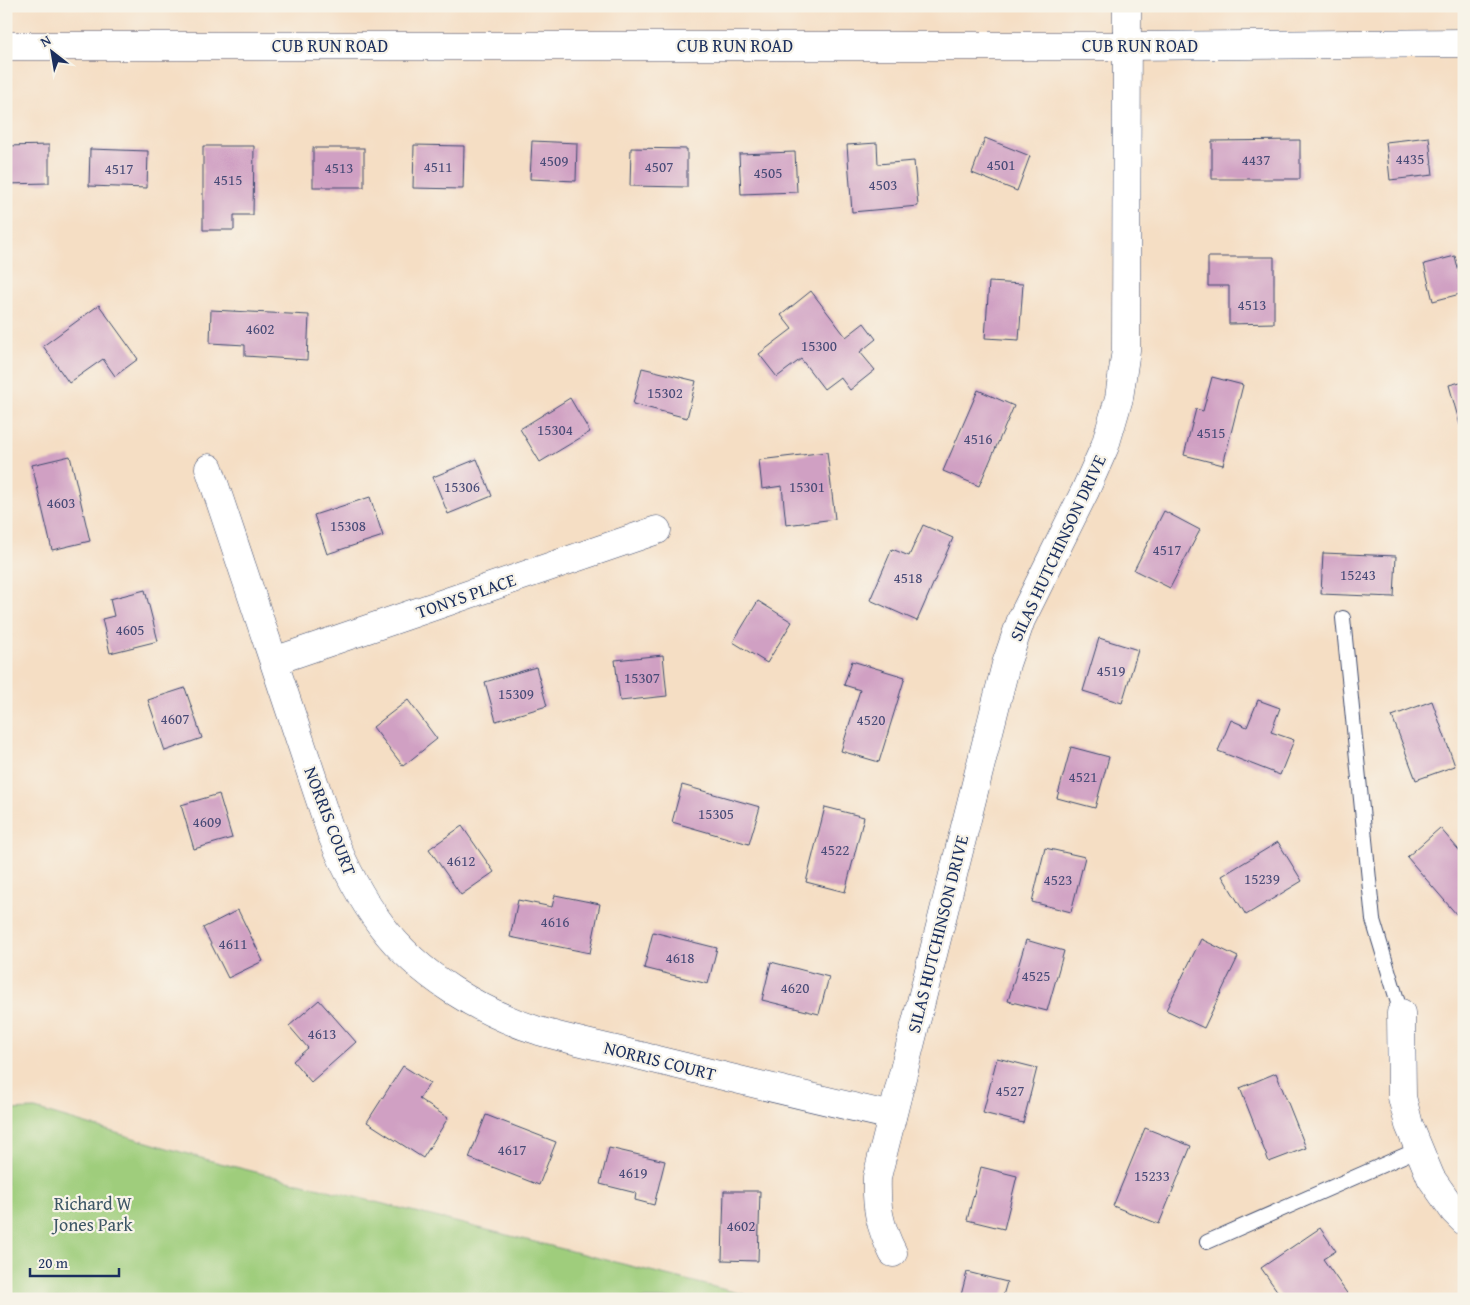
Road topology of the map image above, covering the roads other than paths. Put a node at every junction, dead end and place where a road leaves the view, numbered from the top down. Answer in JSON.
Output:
{"nodes":[{"id":1,"x":1127,"y":6,"type":"edge"},
{"id":2,"x":1464,"y":43,"type":"edge"},
{"id":3,"x":6,"y":46,"type":"edge"},
{"id":4,"x":1127,"y":46,"type":"junction"},
{"id":5,"x":209,"y":468,"type":"dead end"},
{"id":6,"x":657,"y":530,"type":"dead end"},
{"id":7,"x":1343,"y":618,"type":"dead end"},
{"id":8,"x":274,"y":661,"type":"junction"},
{"id":9,"x":1401,"y":1013,"type":"joint"},
{"id":10,"x":892,"y":1116,"type":"junction"},
{"id":11,"x":1419,"y":1149,"type":"junction"},
{"id":12,"x":1464,"y":1220,"type":"edge"},
{"id":13,"x":1207,"y":1242,"type":"dead end"},
{"id":14,"x":893,"y":1253,"type":"dead end"}],
"edges":[{"from":1,"to":4,"type":"street","name":"SILAS HUTCHINSON DRIVE"},
{"from":2,"to":4,"type":"street","name":"CUB RUN ROAD"},
{"from":3,"to":4,"type":"street","name":"CUB RUN ROAD"},
{"from":4,"to":10,"type":"street","name":"SILAS HUTCHINSON DRIVE"},
{"from":5,"to":8,"type":"street","name":"NORRIS COURT"},
{"from":6,"to":8,"type":"street","name":"TONYS PLACE"},
{"from":7,"to":9,"type":"lane"},
{"from":8,"to":10,"type":"street","name":"NORRIS COURT"},
{"from":9,"to":11,"type":"street"},
{"from":10,"to":14,"type":"street","name":"SILAS HUTCHINSON DRIVE"},
{"from":11,"to":12,"type":"street"},
{"from":11,"to":13,"type":"lane"}]}
